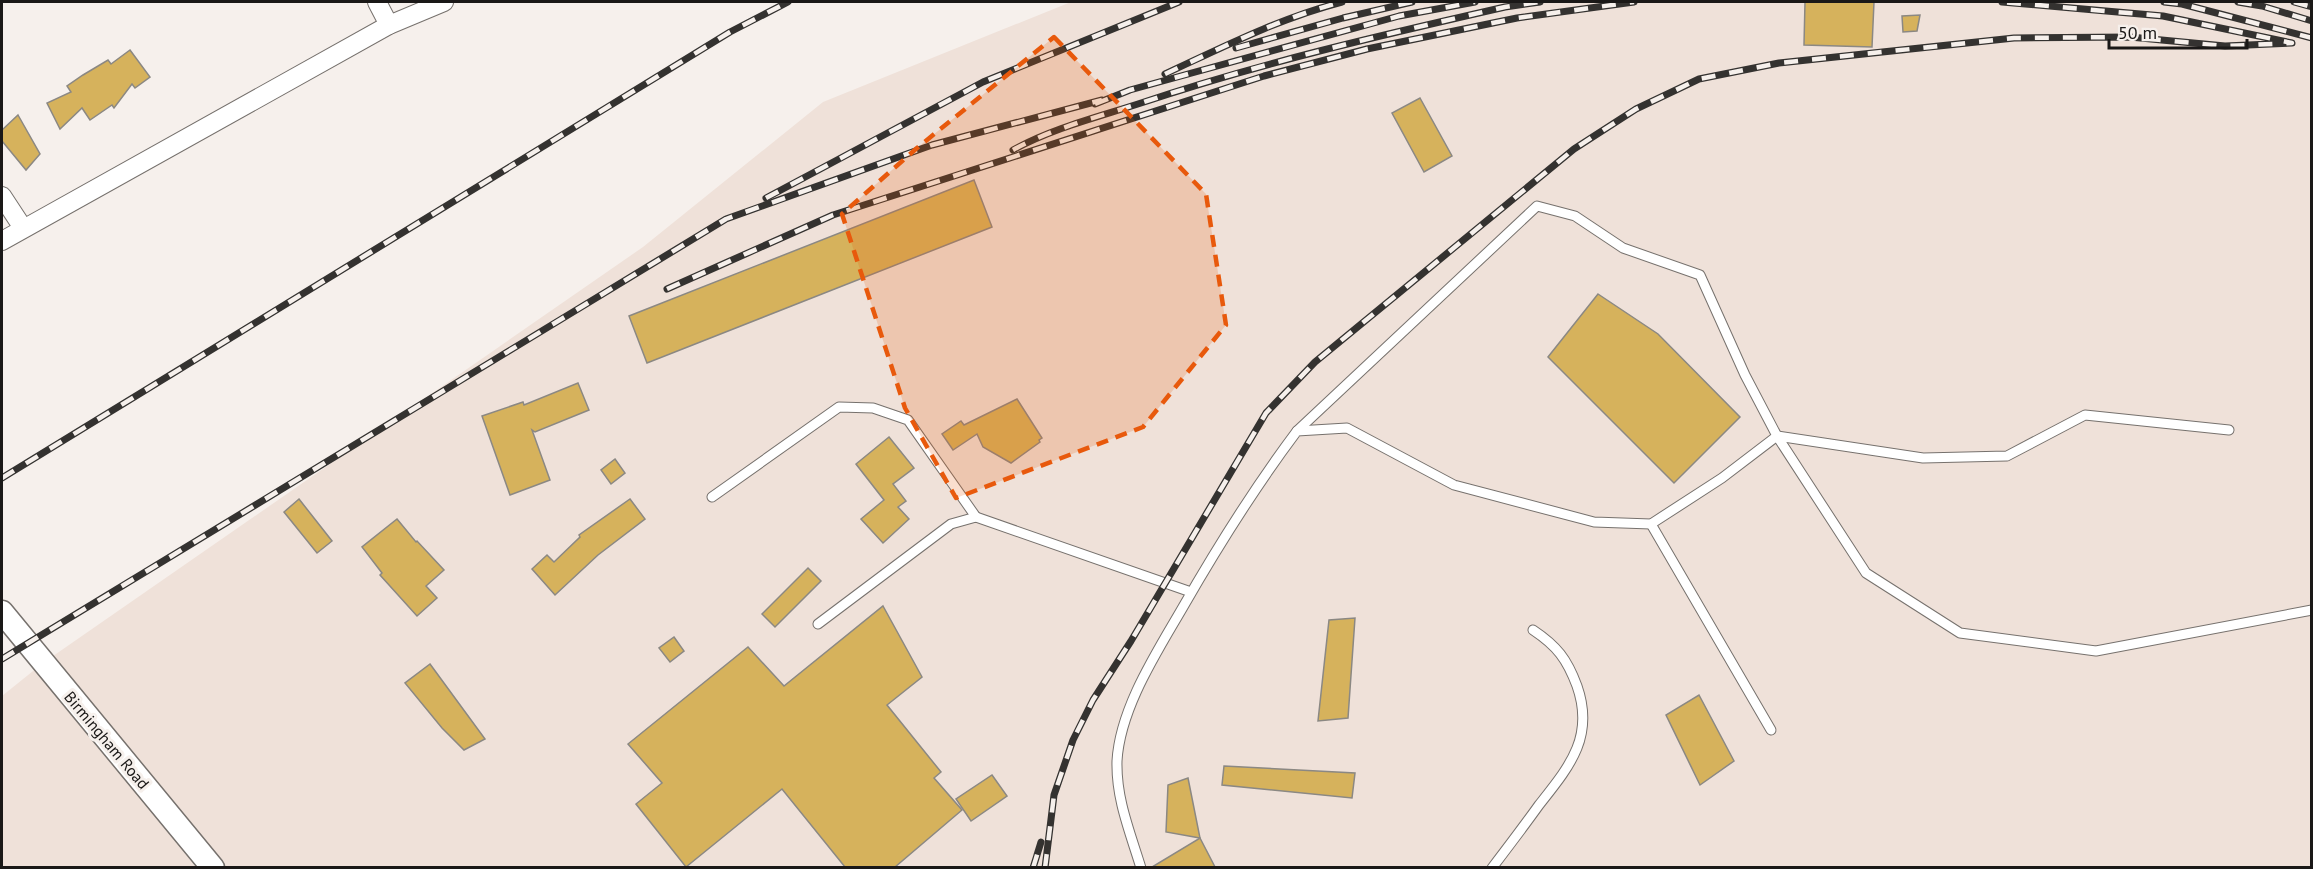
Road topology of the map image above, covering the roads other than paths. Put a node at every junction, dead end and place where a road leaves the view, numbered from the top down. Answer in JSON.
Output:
{"nodes":[{"id":1,"x":376,"y":2,"type":"edge"},
{"id":2,"x":444,"y":2,"type":"edge"},
{"id":3,"x":389,"y":25,"type":"junction"},
{"id":4,"x":2,"y":196,"type":"edge"},
{"id":5,"x":23,"y":228,"type":"junction"},
{"id":6,"x":2,"y":241,"type":"edge"},
{"id":7,"x":2229,"y":430,"type":"dead end"},
{"id":8,"x":1297,"y":431,"type":"junction"},
{"id":9,"x":1777,"y":436,"type":"junction"},
{"id":10,"x":712,"y":497,"type":"dead end"},
{"id":11,"x":976,"y":517,"type":"junction"},
{"id":12,"x":1651,"y":524,"type":"junction"},
{"id":13,"x":1191,"y":592,"type":"junction"},
{"id":14,"x":2312,"y":610,"type":"edge"},
{"id":15,"x":2,"y":612,"type":"edge"},
{"id":16,"x":818,"y":624,"type":"dead end"},
{"id":17,"x":1533,"y":630,"type":"dead end"},
{"id":18,"x":1772,"y":730,"type":"dead end"},
{"id":19,"x":213,"y":867,"type":"edge"},
{"id":20,"x":1141,"y":867,"type":"edge"},
{"id":21,"x":1492,"y":867,"type":"edge"}],
"edges":[{"from":1,"to":3,"type":"street"},
{"from":2,"to":3,"type":"street"},
{"from":3,"to":5,"type":"street"},
{"from":4,"to":5,"type":"street"},
{"from":5,"to":6,"type":"street"},
{"from":7,"to":9,"type":"lane"},
{"from":8,"to":9,"type":"lane"},
{"from":8,"to":12,"type":"lane"},
{"from":8,"to":13,"type":"lane"},
{"from":9,"to":12,"type":"lane"},
{"from":9,"to":14,"type":"lane"},
{"from":10,"to":11,"type":"lane"},
{"from":11,"to":13,"type":"lane"},
{"from":11,"to":16,"type":"lane"},
{"from":12,"to":18,"type":"lane"},
{"from":13,"to":20,"type":"lane"},
{"from":15,"to":19,"type":"street","name":"Birmingham Road"},
{"from":17,"to":21,"type":"lane"}]}
